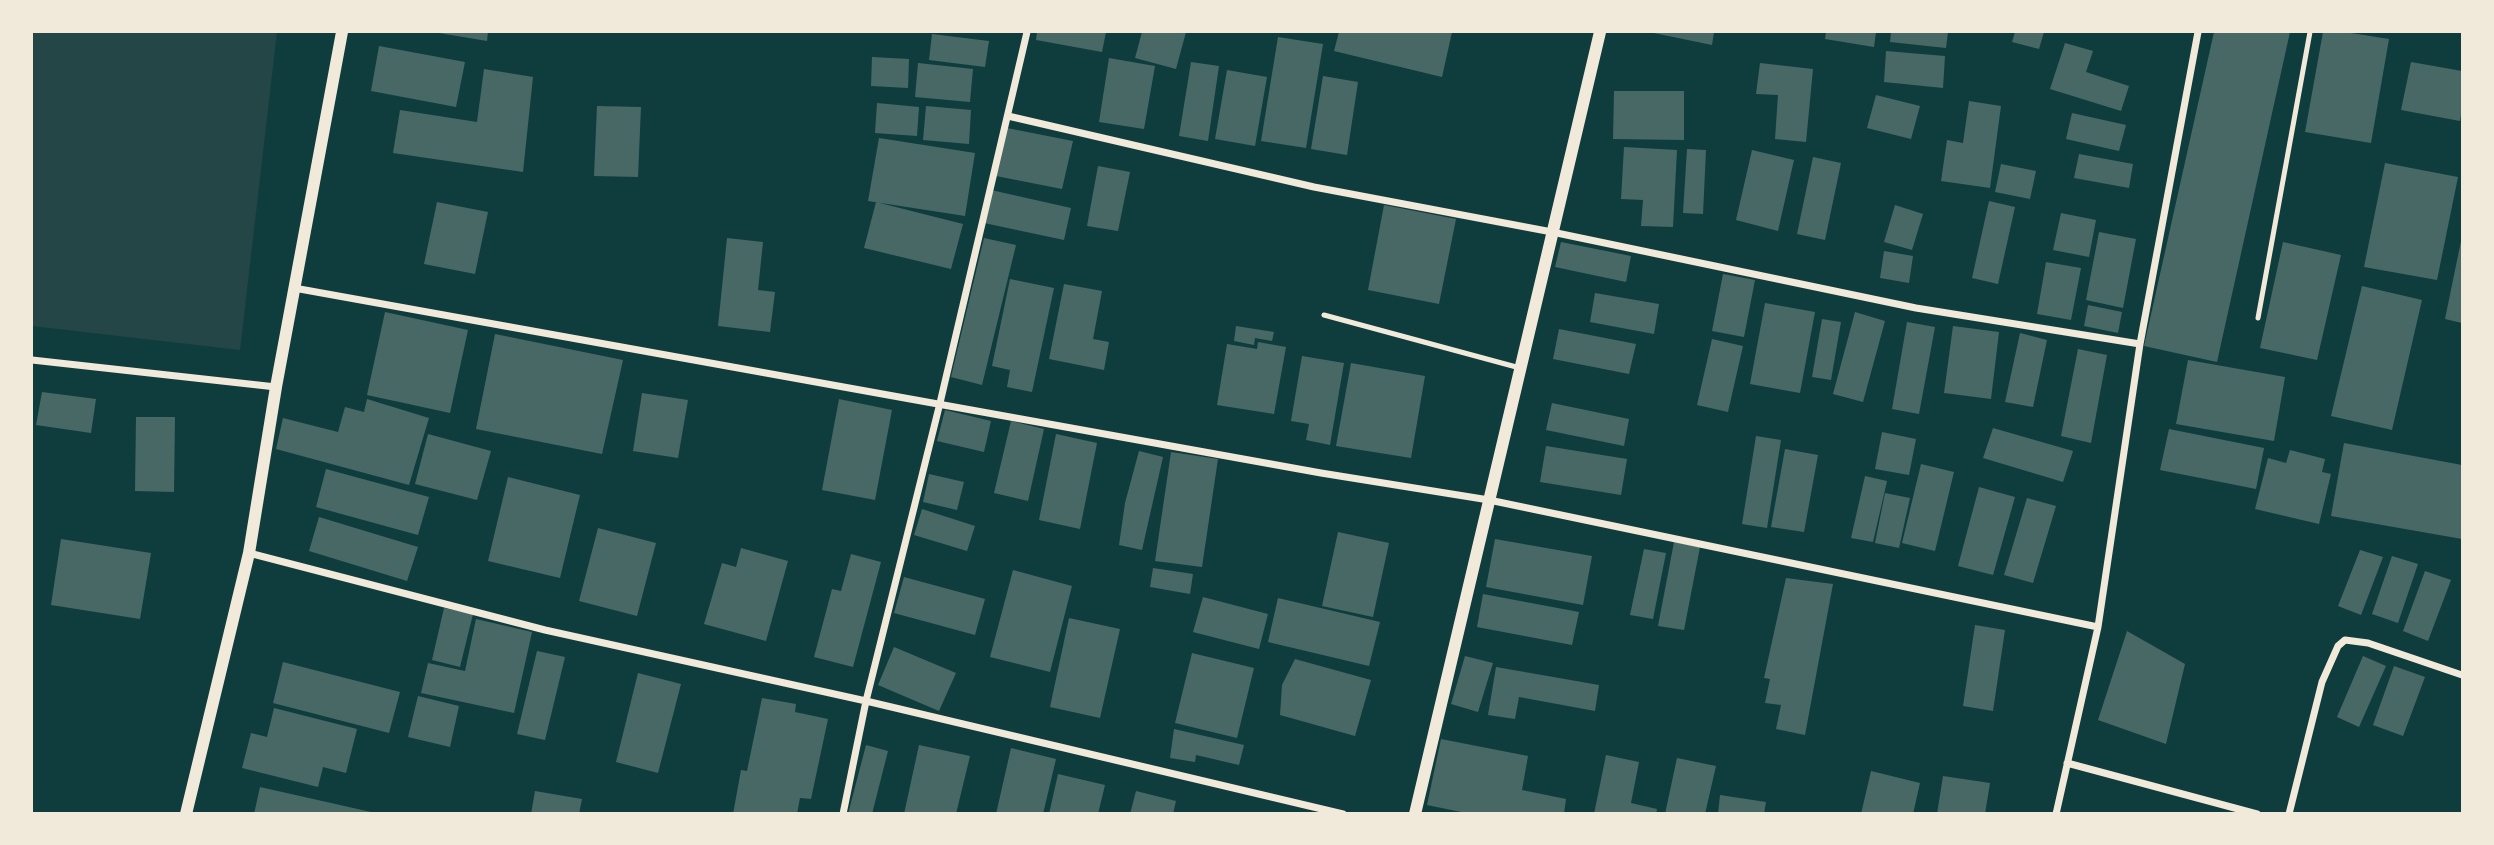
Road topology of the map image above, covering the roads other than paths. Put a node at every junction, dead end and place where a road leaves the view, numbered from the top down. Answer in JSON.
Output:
{"nodes":[{"id":1,"x":342,"y":32,"type":"edge"},
{"id":2,"x":1027,"y":32,"type":"edge"},
{"id":3,"x":1600,"y":32,"type":"edge"},
{"id":4,"x":2197,"y":32,"type":"edge"},
{"id":5,"x":2310,"y":32,"type":"edge"},
{"id":6,"x":1008,"y":116,"type":"junction"},
{"id":7,"x":1552,"y":232,"type":"junction"},
{"id":8,"x":294,"y":288,"type":"junction"},
{"id":9,"x":1324,"y":315,"type":"dead end"},
{"id":10,"x":2258,"y":318,"type":"dead end"},
{"id":11,"x":2140,"y":344,"type":"junction"},
{"id":12,"x":32,"y":360,"type":"edge"},
{"id":13,"x":1520,"y":368,"type":"junction"},
{"id":14,"x":276,"y":387,"type":"junction"},
{"id":15,"x":940,"y":403,"type":"junction"},
{"id":16,"x":1489,"y":500,"type":"junction"},
{"id":17,"x":249,"y":553,"type":"junction"},
{"id":18,"x":2098,"y":627,"type":"junction"},
{"id":19,"x":2462,"y":675,"type":"edge"},
{"id":20,"x":866,"y":701,"type":"junction"},
{"id":21,"x":2067,"y":763,"type":"junction"},
{"id":22,"x":186,"y":814,"type":"edge"},
{"id":23,"x":843,"y":814,"type":"edge"},
{"id":24,"x":1343,"y":814,"type":"edge"},
{"id":25,"x":1415,"y":814,"type":"edge"},
{"id":26,"x":2056,"y":814,"type":"edge"},
{"id":27,"x":2257,"y":814,"type":"edge"},
{"id":28,"x":2289,"y":814,"type":"edge"}],
"edges":[{"from":1,"to":8,"type":"street"},
{"from":2,"to":6,"type":"street"},
{"from":3,"to":7,"type":"street"},
{"from":4,"to":11,"type":"street"},
{"from":5,"to":10,"type":"lane"},
{"from":6,"to":7,"type":"street"},
{"from":6,"to":15,"type":"street"},
{"from":7,"to":11,"type":"street"},
{"from":7,"to":13,"type":"street"},
{"from":8,"to":14,"type":"street"},
{"from":8,"to":15,"type":"street"},
{"from":9,"to":13,"type":"lane"},
{"from":11,"to":18,"type":"street"},
{"from":12,"to":14,"type":"street"},
{"from":13,"to":16,"type":"street"},
{"from":14,"to":17,"type":"street"},
{"from":15,"to":16,"type":"street"},
{"from":15,"to":20,"type":"street"},
{"from":16,"to":18,"type":"street"},
{"from":16,"to":25,"type":"street"},
{"from":17,"to":20,"type":"street"},
{"from":17,"to":22,"type":"street"},
{"from":18,"to":21,"type":"street"},
{"from":19,"to":28,"type":"street"},
{"from":20,"to":23,"type":"street"},
{"from":20,"to":24,"type":"street"},
{"from":21,"to":26,"type":"street"},
{"from":21,"to":27,"type":"street"}]}
